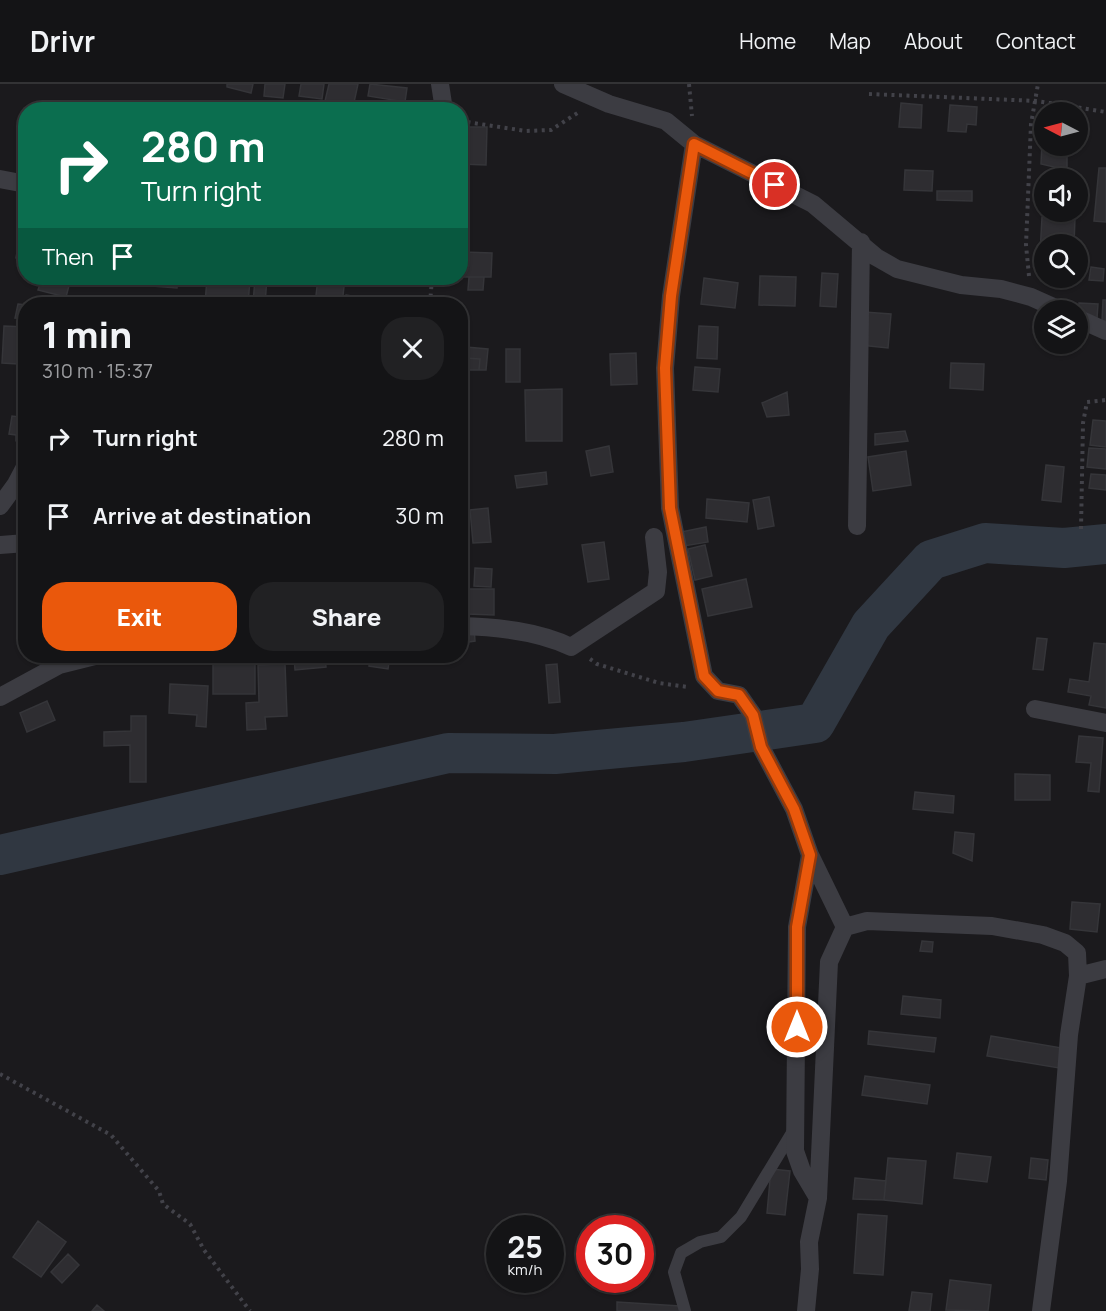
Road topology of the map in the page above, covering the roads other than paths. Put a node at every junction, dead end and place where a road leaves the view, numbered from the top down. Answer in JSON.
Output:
{"nodes":[{"id":1,"x":440,"y":84,"type":"edge"},
{"id":2,"x":563,"y":84,"type":"edge"},
{"id":3,"x":443,"y":102,"type":"edge"},
{"id":4,"x":694,"y":144,"type":"junction"},
{"id":5,"x":0,"y":179,"type":"edge"},
{"id":6,"x":18,"y":182,"type":"edge"},
{"id":7,"x":861,"y":242,"type":"junction"},
{"id":8,"x":1038,"y":300,"type":"edge"},
{"id":9,"x":1088,"y":323,"type":"edge"},
{"id":10,"x":1106,"y":331,"type":"edge"},
{"id":11,"x":18,"y":480,"type":"edge"},
{"id":12,"x":0,"y":506,"type":"edge"},
{"id":13,"x":857,"y":526,"type":"dead end"},
{"id":14,"x":654,"y":537,"type":"dead end"},
{"id":15,"x":18,"y":544,"type":"edge"},
{"id":16,"x":0,"y":545,"type":"edge"},
{"id":17,"x":468,"y":626,"type":"edge"},
{"id":18,"x":67,"y":663,"type":"edge"},
{"id":19,"x":0,"y":697,"type":"edge"},
{"id":20,"x":1035,"y":709,"type":"dead end"},
{"id":21,"x":1106,"y":723,"type":"edge"},
{"id":22,"x":810,"y":855,"type":"junction"},
{"id":23,"x":845,"y":927,"type":"junction"},
{"id":24,"x":1106,"y":969,"type":"edge"},
{"id":25,"x":1078,"y":976,"type":"junction"},
{"id":26,"x":796,"y":1127,"type":"junction"},
{"id":27,"x":818,"y":1198,"type":"junction"},
{"id":28,"x":685,"y":1311,"type":"edge"},
{"id":29,"x":806,"y":1311,"type":"edge"},
{"id":30,"x":1041,"y":1311,"type":"edge"}],
"edges":[{"from":1,"to":3,"type":"street"},
{"from":2,"to":4,"type":"street"},
{"from":4,"to":7,"type":"street"},
{"from":4,"to":22,"type":"street"},
{"from":5,"to":6,"type":"street"},
{"from":7,"to":8,"type":"street"},
{"from":7,"to":13,"type":"street"},
{"from":9,"to":10,"type":"street"},
{"from":11,"to":12,"type":"street"},
{"from":14,"to":17,"type":"street"},
{"from":15,"to":16,"type":"street"},
{"from":18,"to":19,"type":"street"},
{"from":20,"to":21,"type":"street"},
{"from":22,"to":23,"type":"street"},
{"from":22,"to":26,"type":"street"},
{"from":23,"to":25,"type":"street"},
{"from":23,"to":27,"type":"street"},
{"from":24,"to":25,"type":"street"},
{"from":25,"to":30,"type":"street"},
{"from":26,"to":27,"type":"street"},
{"from":26,"to":28,"type":"lane"},
{"from":27,"to":29,"type":"street"}]}
